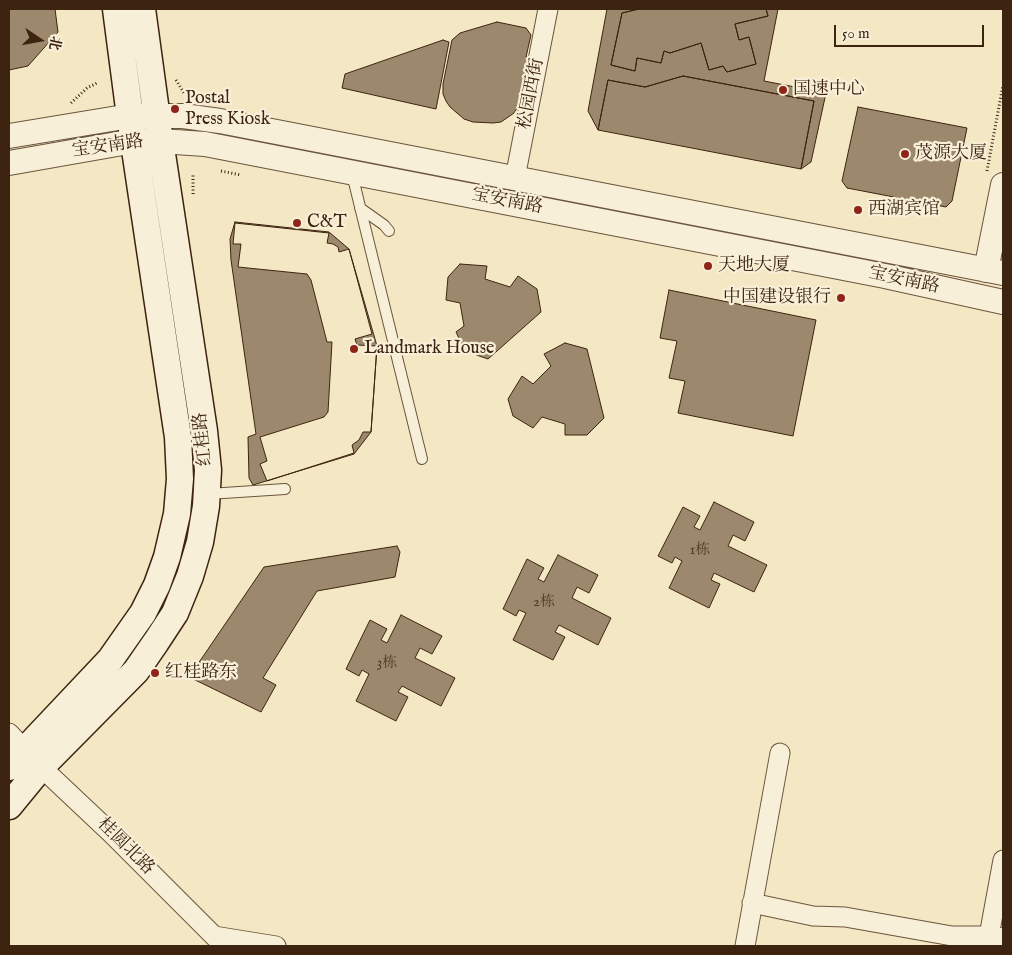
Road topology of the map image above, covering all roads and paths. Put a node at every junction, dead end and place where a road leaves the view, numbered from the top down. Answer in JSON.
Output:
{"nodes":[{"id":1,"x":116,"y":9,"type":"edge"},
{"id":2,"x":142,"y":9,"type":"edge"},
{"id":3,"x":548,"y":9,"type":"edge"},
{"id":4,"x":172,"y":74,"type":"dead end"},
{"id":5,"x":1003,"y":85,"type":"edge"},
{"id":6,"x":192,"y":95,"type":"dead end"},
{"id":7,"x":156,"y":115,"type":"junction"},
{"id":8,"x":132,"y":128,"type":"junction"},
{"id":9,"x":9,"y":136,"type":"edge"},
{"id":10,"x":160,"y":140,"type":"junction"},
{"id":11,"x":9,"y":163,"type":"edge"},
{"id":12,"x":352,"y":172,"type":"junction"},
{"id":13,"x":515,"y":178,"type":"junction"},
{"id":14,"x":994,"y":182,"type":"edge"},
{"id":15,"x":360,"y":208,"type":"junction"},
{"id":16,"x":389,"y":231,"type":"dead end"},
{"id":17,"x":995,"y":272,"type":"edge"},
{"id":18,"x":1003,"y":302,"type":"edge"},
{"id":19,"x":422,"y":459,"type":"dead end"},
{"id":20,"x":285,"y":489,"type":"dead end"},
{"id":21,"x":206,"y":494,"type":"junction"},
{"id":22,"x":780,"y":753,"type":"dead end"},
{"id":23,"x":21,"y":754,"type":"edge"},
{"id":24,"x":9,"y":806,"type":"edge"},
{"id":25,"x":1003,"y":860,"type":"edge"},
{"id":26,"x":752,"y":903,"type":"junction"},
{"id":27,"x":996,"y":937,"type":"edge"},
{"id":28,"x":219,"y":941,"type":"edge"},
{"id":29,"x":276,"y":946,"type":"edge"},
{"id":30,"x":745,"y":946,"type":"edge"}],
"edges":[{"from":1,"to":8,"type":"main road","name":"红桂路"},
{"from":2,"to":7,"type":"main road","name":"红桂路"},
{"from":3,"to":13,"type":"street","name":"松园西街"},
{"from":4,"to":6,"type":"path"},
{"from":5,"to":14,"type":"path"},
{"from":7,"to":8,"type":"street","name":"宝安南路"},
{"from":7,"to":10,"type":"main road","name":"红桂路"},
{"from":7,"to":13,"type":"street","name":"宝安南路"},
{"from":8,"to":9,"type":"street","name":"宝安南路"},
{"from":8,"to":10,"type":"street","name":"宝安南路"},
{"from":8,"to":11,"type":"street","name":"宝安南路"},
{"from":8,"to":23,"type":"main road","name":"红桂路"},
{"from":10,"to":12,"type":"street","name":"宝安南路"},
{"from":10,"to":21,"type":"main road","name":"红桂路"},
{"from":12,"to":15,"type":"lane"},
{"from":12,"to":18,"type":"street","name":"宝安南路"},
{"from":13,"to":17,"type":"street","name":"宝安南路"},
{"from":14,"to":17,"type":"street"},
{"from":15,"to":16,"type":"lane"},
{"from":15,"to":19,"type":"lane"},
{"from":20,"to":21,"type":"lane"},
{"from":21,"to":23,"type":"main road","name":"红桂路"},
{"from":22,"to":26,"type":"street"},
{"from":23,"to":24,"type":"main road","name":"红桂路"},
{"from":23,"to":28,"type":"street","name":"桂圆北路"},
{"from":25,"to":27,"type":"street"},
{"from":26,"to":27,"type":"street"},
{"from":26,"to":30,"type":"street"},
{"from":28,"to":29,"type":"street"}]}
